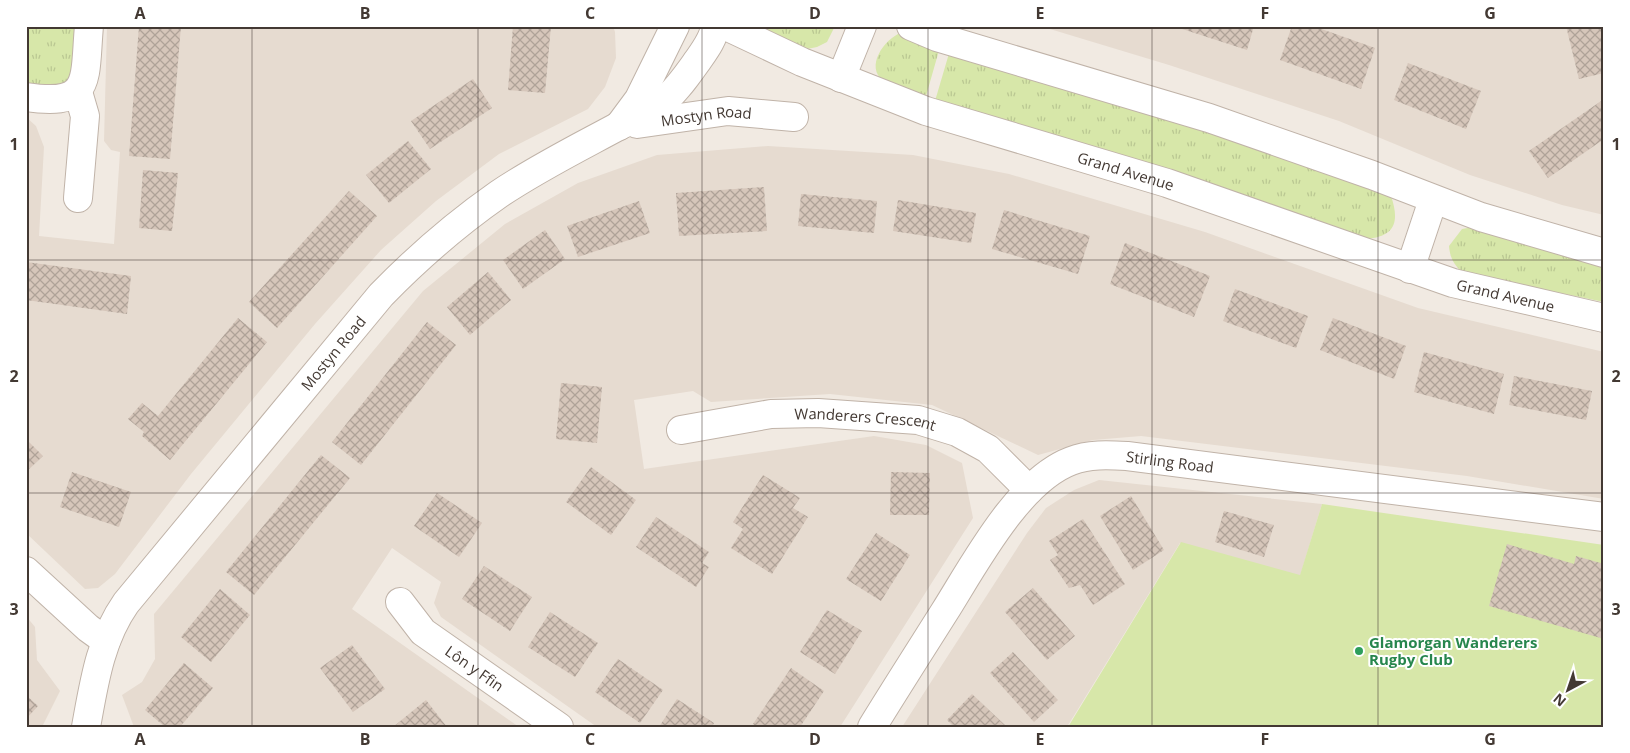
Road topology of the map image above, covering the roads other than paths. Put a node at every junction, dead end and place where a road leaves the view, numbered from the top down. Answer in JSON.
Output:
{"nodes":[{"id":1,"x":89,"y":26,"type":"edge"},
{"id":2,"x":675,"y":26,"type":"edge"},
{"id":3,"x":715,"y":26,"type":"edge"},
{"id":4,"x":726,"y":26,"type":"edge"},
{"id":5,"x":862,"y":26,"type":"edge"},
{"id":6,"x":911,"y":26,"type":"edge"},
{"id":7,"x":841,"y":78,"type":"junction"},
{"id":8,"x":78,"y":92,"type":"junction"},
{"id":9,"x":26,"y":97,"type":"edge"},
{"id":10,"x":794,"y":117,"type":"dead end"},
{"id":11,"x":618,"y":127,"type":"junction"},
{"id":12,"x":78,"y":198,"type":"dead end"},
{"id":13,"x":1433,"y":200,"type":"junction"},
{"id":14,"x":1604,"y":253,"type":"edge"},
{"id":15,"x":1410,"y":269,"type":"junction"},
{"id":16,"x":1604,"y":318,"type":"edge"},
{"id":17,"x":682,"y":430,"type":"dead end"},
{"id":18,"x":1029,"y":490,"type":"junction"},
{"id":19,"x":1604,"y":517,"type":"edge"},
{"id":20,"x":26,"y":571,"type":"edge"},
{"id":21,"x":400,"y":602,"type":"dead end"},
{"id":22,"x":106,"y":641,"type":"junction"},
{"id":23,"x":86,"y":727,"type":"edge"},
{"id":24,"x":559,"y":727,"type":"edge"},
{"id":25,"x":872,"y":727,"type":"edge"}],
"edges":[{"from":1,"to":8,"type":"street"},
{"from":2,"to":11,"type":"street","name":"Mostyn Road"},
{"from":3,"to":11,"type":"street","name":"Mostyn Road"},
{"from":4,"to":7,"type":"street","name":"Grand Avenue"},
{"from":5,"to":7,"type":"street"},
{"from":6,"to":13,"type":"street"},
{"from":7,"to":15,"type":"street","name":"Grand Avenue"},
{"from":8,"to":9,"type":"street"},
{"from":8,"to":12,"type":"street"},
{"from":10,"to":11,"type":"street","name":"Mostyn Road"},
{"from":11,"to":22,"type":"street","name":"Mostyn Road"},
{"from":13,"to":14,"type":"street"},
{"from":13,"to":15,"type":"street"},
{"from":15,"to":16,"type":"street","name":"Grand Avenue"},
{"from":17,"to":18,"type":"street","name":"Wanderers Crescent"},
{"from":18,"to":19,"type":"street","name":"Stirling Road"},
{"from":18,"to":25,"type":"street","name":"Stirling Road"},
{"from":20,"to":22,"type":"street"},
{"from":21,"to":24,"type":"street","name":"Lôn y Ffin"},
{"from":22,"to":23,"type":"street","name":"Mostyn Road"}]}
